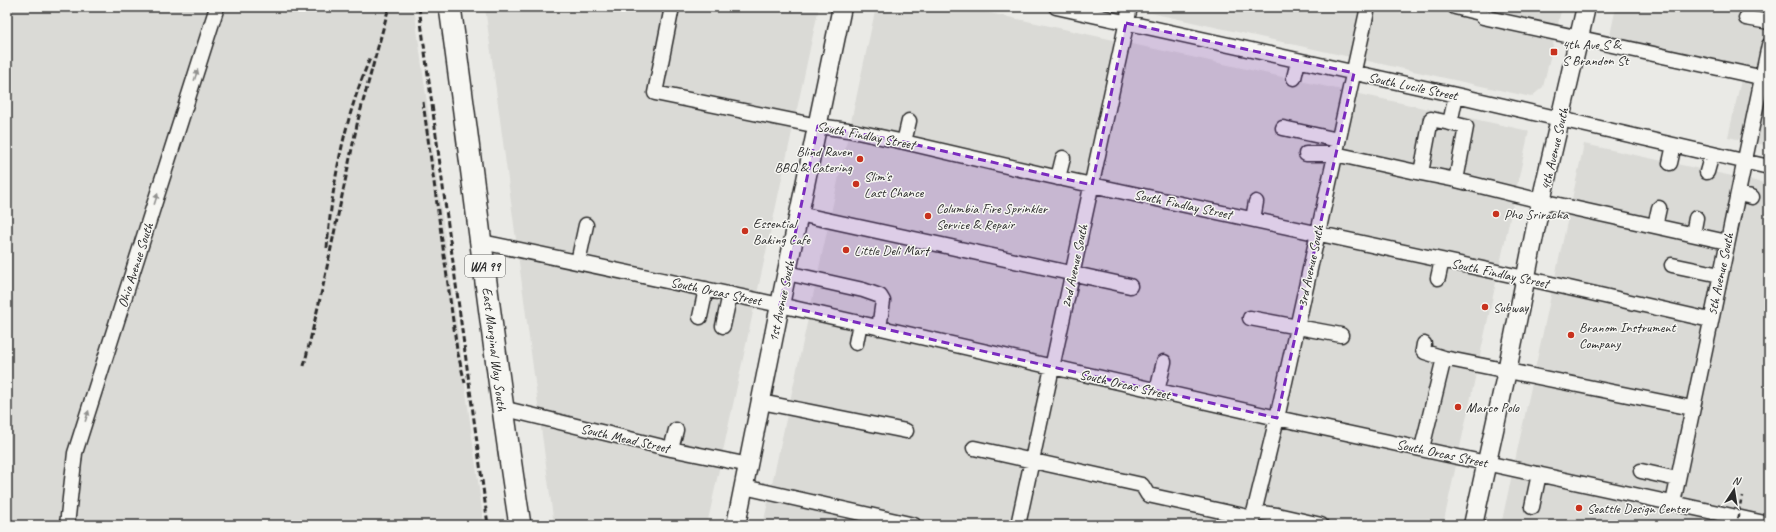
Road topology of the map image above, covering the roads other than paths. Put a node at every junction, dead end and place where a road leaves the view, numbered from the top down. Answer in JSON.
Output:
{"nodes":[{"id":1,"x":217,"y":7,"type":"edge"},
{"id":2,"x":450,"y":7,"type":"edge"},
{"id":3,"x":672,"y":7,"type":"edge"},
{"id":4,"x":842,"y":7,"type":"edge"},
{"id":5,"x":1130,"y":7,"type":"edge"},
{"id":6,"x":1368,"y":7,"type":"edge"},
{"id":7,"x":1455,"y":7,"type":"edge"},
{"id":8,"x":1586,"y":7,"type":"edge"},
{"id":9,"x":1063,"y":8,"type":"edge"},
{"id":10,"x":1746,"y":18,"type":"dead end"},
{"id":11,"x":1769,"y":22,"type":"edge"},
{"id":12,"x":1126,"y":23,"type":"junction"},
{"id":13,"x":1578,"y":37,"type":"junction"},
{"id":14,"x":1769,"y":45,"type":"edge"},
{"id":15,"x":1298,"y":61,"type":"junction"},
{"id":16,"x":1354,"y":73,"type":"junction"},
{"id":17,"x":1294,"y":78,"type":"dead end"},
{"id":18,"x":1766,"y":78,"type":"edge"},
{"id":19,"x":1456,"y":95,"type":"junction"},
{"id":20,"x":1561,"y":119,"type":"junction"},
{"id":21,"x":909,"y":121,"type":"dead end"},
{"id":22,"x":1450,"y":123,"type":"junction"},
{"id":23,"x":818,"y":126,"type":"junction"},
{"id":24,"x":1283,"y":128,"type":"dead end"},
{"id":25,"x":904,"y":142,"type":"junction"},
{"id":26,"x":1674,"y":145,"type":"junction"},
{"id":27,"x":1337,"y":147,"type":"junction"},
{"id":28,"x":1306,"y":154,"type":"dead end"},
{"id":29,"x":1712,"y":154,"type":"junction"},
{"id":30,"x":1062,"y":158,"type":"dead end"},
{"id":31,"x":1745,"y":162,"type":"junction"},
{"id":32,"x":1670,"y":163,"type":"dead end"},
{"id":33,"x":1769,"y":167,"type":"edge"},
{"id":34,"x":1707,"y":172,"type":"dead end"},
{"id":35,"x":1421,"y":173,"type":"junction"},
{"id":36,"x":1052,"y":180,"type":"junction"},
{"id":37,"x":1456,"y":180,"type":"junction"},
{"id":38,"x":1092,"y":185,"type":"junction"},
{"id":39,"x":1738,"y":194,"type":"junction"},
{"id":40,"x":1752,"y":197,"type":"dead end"},
{"id":41,"x":1541,"y":201,"type":"junction"},
{"id":42,"x":1256,"y":202,"type":"dead end"},
{"id":43,"x":1659,"y":208,"type":"dead end"},
{"id":44,"x":799,"y":214,"type":"junction"},
{"id":45,"x":1696,"y":218,"type":"dead end"},
{"id":46,"x":1253,"y":219,"type":"junction"},
{"id":47,"x":586,"y":225,"type":"dead end"},
{"id":48,"x":1655,"y":226,"type":"junction"},
{"id":49,"x":1317,"y":233,"type":"junction"},
{"id":50,"x":1693,"y":234,"type":"junction"},
{"id":51,"x":482,"y":242,"type":"junction"},
{"id":52,"x":1727,"y":242,"type":"junction"},
{"id":53,"x":1442,"y":260,"type":"junction"},
{"id":54,"x":578,"y":262,"type":"junction"},
{"id":55,"x":1672,"y":265,"type":"dead end"},
{"id":56,"x":787,"y":273,"type":"junction"},
{"id":57,"x":1072,"y":274,"type":"junction"},
{"id":58,"x":1720,"y":275,"type":"junction"},
{"id":59,"x":1438,"y":278,"type":"dead end"},
{"id":60,"x":1525,"y":278,"type":"junction"},
{"id":61,"x":1130,"y":286,"type":"dead end"},
{"id":62,"x":706,"y":290,"type":"junction"},
{"id":63,"x":730,"y":294,"type":"junction"},
{"id":64,"x":780,"y":305,"type":"junction"},
{"id":65,"x":700,"y":317,"type":"dead end"},
{"id":66,"x":1250,"y":318,"type":"dead end"},
{"id":67,"x":1710,"y":320,"type":"junction"},
{"id":68,"x":860,"y":323,"type":"junction"},
{"id":69,"x":723,"y":326,"type":"dead end"},
{"id":70,"x":1297,"y":326,"type":"junction"},
{"id":71,"x":879,"y":328,"type":"junction"},
{"id":72,"x":1341,"y":335,"type":"dead end"},
{"id":73,"x":856,"y":343,"type":"dead end"},
{"id":74,"x":1424,"y":344,"type":"dead end"},
{"id":75,"x":1444,"y":358,"type":"junction"},
{"id":76,"x":1164,"y":362,"type":"dead end"},
{"id":77,"x":1052,"y":367,"type":"junction"},
{"id":78,"x":1507,"y":371,"type":"junction"},
{"id":79,"x":1158,"y":391,"type":"junction"},
{"id":80,"x":761,"y":402,"type":"junction"},
{"id":81,"x":502,"y":408,"type":"junction"},
{"id":82,"x":1692,"y":408,"type":"junction"},
{"id":83,"x":1277,"y":418,"type":"junction"},
{"id":84,"x":676,"y":430,"type":"dead end"},
{"id":85,"x":906,"y":431,"type":"dead end"},
{"id":86,"x":974,"y":448,"type":"dead end"},
{"id":87,"x":1422,"y":448,"type":"junction"},
{"id":88,"x":671,"y":449,"type":"junction"},
{"id":89,"x":1032,"y":461,"type":"junction"},
{"id":90,"x":1486,"y":462,"type":"junction"},
{"id":91,"x":749,"y":465,"type":"junction"},
{"id":92,"x":1641,"y":471,"type":"dead end"},
{"id":93,"x":1539,"y":474,"type":"junction"},
{"id":94,"x":1677,"y":479,"type":"junction"},
{"id":95,"x":744,"y":487,"type":"junction"},
{"id":96,"x":1673,"y":503,"type":"junction"},
{"id":97,"x":1532,"y":507,"type":"dead end"},
{"id":98,"x":1253,"y":519,"type":"edge"},
{"id":99,"x":1769,"y":524,"type":"edge"},
{"id":100,"x":67,"y":525,"type":"edge"},
{"id":101,"x":520,"y":525,"type":"edge"},
{"id":102,"x":736,"y":525,"type":"edge"},
{"id":103,"x":914,"y":525,"type":"edge"},
{"id":104,"x":1018,"y":525,"type":"edge"},
{"id":105,"x":1321,"y":525,"type":"edge"},
{"id":106,"x":1473,"y":525,"type":"edge"}],
"edges":[{"from":100,"to":1,"type":"street","name":"Ohio Avenue South","one_way":true},
{"from":2,"to":51,"type":"highway","name":"East Marginal Way South","number":"WA 99"},
{"from":3,"to":23,"type":"street","name":"South Findlay Street"},
{"from":4,"to":23,"type":"main road","name":"1st Avenue South"},
{"from":5,"to":12,"type":"street","name":"2nd Avenue South"},
{"from":6,"to":16,"type":"street","name":"3rd Avenue South"},
{"from":7,"to":13,"type":"street"},
{"from":8,"to":13,"type":"main road","name":"4th Avenue South"},
{"from":9,"to":12,"type":"street","name":"South Lucile Street"},
{"from":10,"to":11,"type":"street"},
{"from":12,"to":15,"type":"street","name":"South Lucile Street"},
{"from":12,"to":38,"type":"street","name":"2nd Avenue South"},
{"from":13,"to":18,"type":"street"},
{"from":13,"to":20,"type":"main road","name":"4th Avenue South"},
{"from":14,"to":18,"type":"street","name":"5th Avenue South"},
{"from":15,"to":16,"type":"street","name":"South Lucile Street"},
{"from":15,"to":17,"type":"street"},
{"from":16,"to":19,"type":"street","name":"South Lucile Street"},
{"from":16,"to":27,"type":"street","name":"3rd Avenue South"},
{"from":18,"to":31,"type":"street","name":"5th Avenue South"},
{"from":19,"to":20,"type":"street","name":"South Lucile Street"},
{"from":19,"to":22,"type":"street"},
{"from":20,"to":26,"type":"street","name":"South Lucile Street"},
{"from":20,"to":41,"type":"main road","name":"4th Avenue South"},
{"from":21,"to":25,"type":"street"},
{"from":22,"to":35,"type":"street"},
{"from":22,"to":37,"type":"street"},
{"from":23,"to":25,"type":"street","name":"South Findlay Street"},
{"from":23,"to":44,"type":"main road","name":"1st Avenue South"},
{"from":24,"to":27,"type":"street"},
{"from":25,"to":36,"type":"street","name":"South Findlay Street"},
{"from":26,"to":29,"type":"street","name":"South Lucile Street"},
{"from":26,"to":32,"type":"street"},
{"from":27,"to":28,"type":"street"},
{"from":27,"to":35,"type":"street"},
{"from":27,"to":49,"type":"street","name":"3rd Avenue South"},
{"from":29,"to":31,"type":"street","name":"South Lucile Street"},
{"from":29,"to":34,"type":"street"},
{"from":30,"to":36,"type":"street"},
{"from":31,"to":33,"type":"street","name":"South Lucile Street"},
{"from":31,"to":39,"type":"street","name":"5th Avenue South"},
{"from":35,"to":37,"type":"street"},
{"from":36,"to":38,"type":"street","name":"South Findlay Street"},
{"from":37,"to":41,"type":"street"},
{"from":38,"to":46,"type":"street","name":"South Findlay Street"},
{"from":38,"to":57,"type":"street","name":"2nd Avenue South"},
{"from":39,"to":40,"type":"street"},
{"from":39,"to":52,"type":"street","name":"5th Avenue South"},
{"from":41,"to":48,"type":"street"},
{"from":41,"to":60,"type":"main road","name":"4th Avenue South"},
{"from":42,"to":46,"type":"street"},
{"from":43,"to":48,"type":"street"},
{"from":44,"to":56,"type":"main road","name":"1st Avenue South"},
{"from":44,"to":57,"type":"street"},
{"from":45,"to":50,"type":"street"},
{"from":46,"to":49,"type":"street","name":"South Findlay Street"},
{"from":47,"to":54,"type":"street"},
{"from":48,"to":50,"type":"street"},
{"from":49,"to":53,"type":"street","name":"South Findlay Street"},
{"from":49,"to":70,"type":"street","name":"3rd Avenue South"},
{"from":50,"to":52,"type":"street"},
{"from":51,"to":54,"type":"street","name":"South Orcas Street"},
{"from":51,"to":81,"type":"highway","name":"East Marginal Way South","number":"WA 99"},
{"from":52,"to":58,"type":"street","name":"5th Avenue South"},
{"from":53,"to":59,"type":"street"},
{"from":53,"to":60,"type":"street","name":"South Findlay Street"},
{"from":54,"to":62,"type":"street","name":"South Orcas Street"},
{"from":55,"to":58,"type":"street"},
{"from":56,"to":64,"type":"main road","name":"1st Avenue South"},
{"from":56,"to":71,"type":"street"},
{"from":57,"to":61,"type":"street"},
{"from":57,"to":77,"type":"street","name":"2nd Avenue South"},
{"from":58,"to":67,"type":"street","name":"5th Avenue South"},
{"from":60,"to":67,"type":"street","name":"South Findlay Street"},
{"from":60,"to":78,"type":"main road","name":"4th Avenue South"},
{"from":62,"to":63,"type":"street","name":"South Orcas Street"},
{"from":62,"to":65,"type":"street"},
{"from":63,"to":64,"type":"street","name":"South Orcas Street"},
{"from":63,"to":69,"type":"street"},
{"from":64,"to":68,"type":"street","name":"South Orcas Street"},
{"from":64,"to":80,"type":"main road","name":"1st Avenue South"},
{"from":66,"to":70,"type":"street"},
{"from":67,"to":82,"type":"street","name":"5th Avenue South"},
{"from":68,"to":71,"type":"street","name":"South Orcas Street"},
{"from":68,"to":73,"type":"street"},
{"from":70,"to":72,"type":"street"},
{"from":70,"to":83,"type":"street","name":"3rd Avenue South"},
{"from":71,"to":77,"type":"street","name":"South Orcas Street"},
{"from":74,"to":75,"type":"street"},
{"from":75,"to":78,"type":"street"},
{"from":75,"to":87,"type":"street"},
{"from":76,"to":79,"type":"street"},
{"from":77,"to":79,"type":"street","name":"South Orcas Street"},
{"from":77,"to":89,"type":"street","name":"2nd Avenue South"},
{"from":78,"to":82,"type":"street"},
{"from":78,"to":90,"type":"main road","name":"4th Avenue South"},
{"from":79,"to":83,"type":"street","name":"South Orcas Street"},
{"from":80,"to":85,"type":"street"},
{"from":80,"to":91,"type":"main road","name":"1st Avenue South"},
{"from":81,"to":88,"type":"street","name":"South Mead Street"},
{"from":81,"to":101,"type":"highway","name":"East Marginal Way South","number":"WA 99"},
{"from":82,"to":94,"type":"street","name":"5th Avenue South"},
{"from":83,"to":87,"type":"street","name":"South Orcas Street"},
{"from":83,"to":98,"type":"street","name":"3rd Avenue South"},
{"from":84,"to":88,"type":"street"},
{"from":86,"to":89,"type":"street"},
{"from":87,"to":90,"type":"street","name":"South Orcas Street"},
{"from":88,"to":91,"type":"street","name":"South Mead Street"},
{"from":89,"to":98,"type":"street"},
{"from":89,"to":104,"type":"street","name":"2nd Avenue South"},
{"from":90,"to":93,"type":"street","name":"South Orcas Street"},
{"from":90,"to":106,"type":"main road","name":"4th Avenue South"},
{"from":91,"to":95,"type":"main road","name":"1st Avenue South"},
{"from":92,"to":94,"type":"street"},
{"from":93,"to":96,"type":"street","name":"South Orcas Street"},
{"from":93,"to":97,"type":"street"},
{"from":94,"to":96,"type":"street","name":"5th Avenue South"},
{"from":95,"to":102,"type":"main road","name":"1st Avenue South"},
{"from":95,"to":103,"type":"street"},
{"from":96,"to":99,"type":"street","name":"South Orcas Street"},
{"from":98,"to":105,"type":"street"}]}
